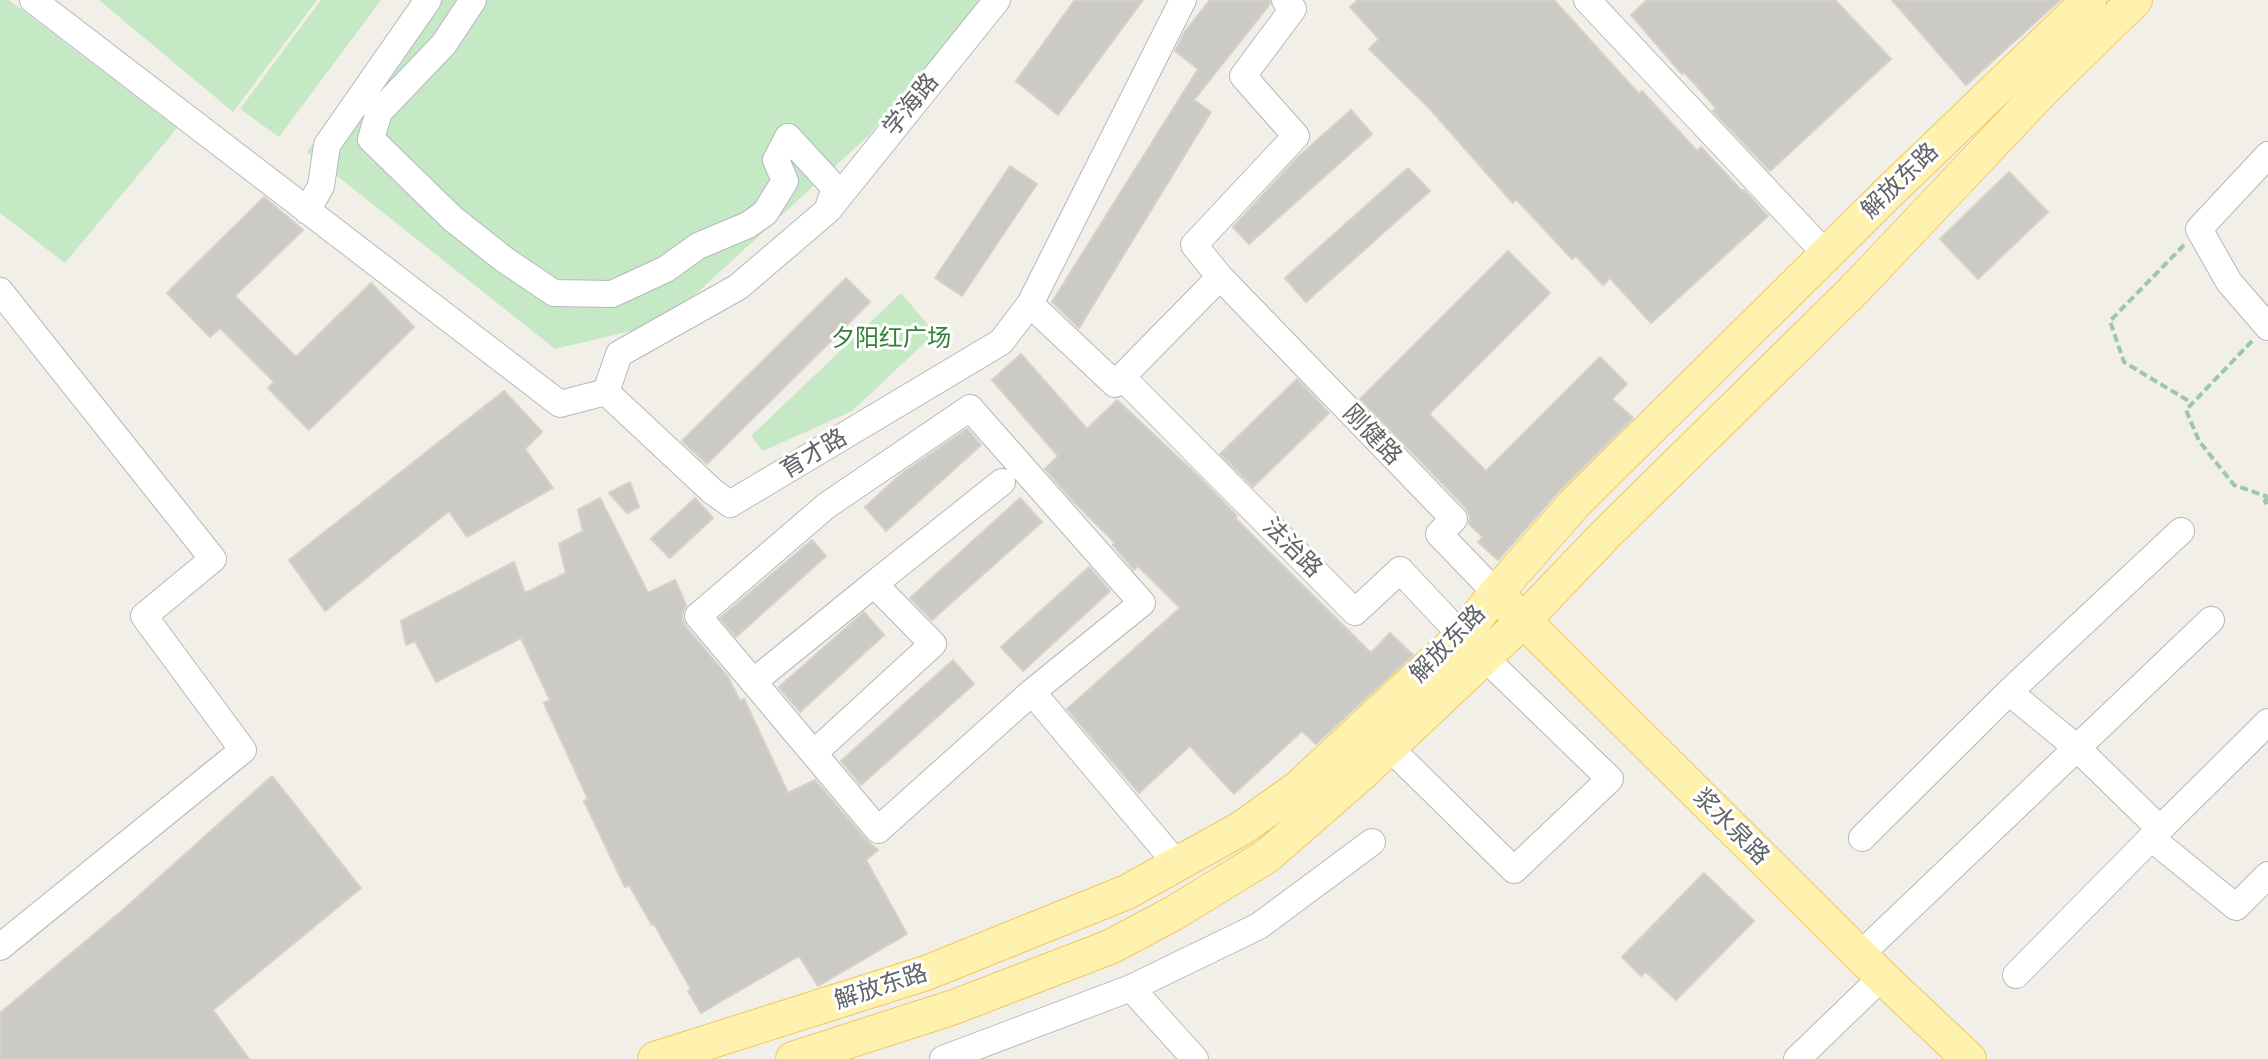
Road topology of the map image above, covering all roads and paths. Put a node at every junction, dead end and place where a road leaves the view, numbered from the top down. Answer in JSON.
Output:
{"nodes":[{"id":1,"x":33,"y":0,"type":"edge"},
{"id":2,"x":428,"y":0,"type":"edge"},
{"id":3,"x":473,"y":0,"type":"edge"},
{"id":4,"x":997,"y":0,"type":"edge"},
{"id":5,"x":1183,"y":0,"type":"edge"},
{"id":6,"x":1285,"y":0,"type":"edge"},
{"id":7,"x":1587,"y":0,"type":"edge"},
{"id":8,"x":2089,"y":0,"type":"edge"},
{"id":9,"x":2135,"y":0,"type":"edge"},
{"id":10,"x":2268,"y":155,"type":"edge"},
{"id":11,"x":307,"y":211,"type":"junction"},
{"id":12,"x":827,"y":211,"type":"junction"},
{"id":13,"x":2199,"y":229,"type":"junction"},
{"id":14,"x":1826,"y":254,"type":"junction"},
{"id":15,"x":1220,"y":277,"type":"junction"},
{"id":16,"x":0,"y":291,"type":"edge"},
{"id":17,"x":1030,"y":304,"type":"junction"},
{"id":18,"x":2268,"y":326,"type":"edge"},
{"id":19,"x":1119,"y":381,"type":"junction"},
{"id":20,"x":606,"y":392,"type":"junction"},
{"id":21,"x":2192,"y":403,"type":"junction"},
{"id":22,"x":1002,"y":482,"type":"dead end"},
{"id":23,"x":2268,"y":497,"type":"edge"},
{"id":24,"x":2268,"y":507,"type":"edge"},
{"id":25,"x":2181,"y":531,"type":"dead end"},
{"id":26,"x":874,"y":584,"type":"junction"},
{"id":27,"x":1496,"y":593,"type":"junction"},
{"id":28,"x":2211,"y":620,"type":"dead end"},
{"id":29,"x":1523,"y":621,"type":"junction"},
{"id":30,"x":1473,"y":647,"type":"junction"},
{"id":31,"x":753,"y":682,"type":"junction"},
{"id":32,"x":1032,"y":692,"type":"junction"},
{"id":33,"x":2009,"y":692,"type":"junction"},
{"id":34,"x":2268,"y":722,"type":"edge"},
{"id":35,"x":1390,"y":748,"type":"junction"},
{"id":36,"x":2077,"y":748,"type":"junction"},
{"id":37,"x":814,"y":753,"type":"junction"},
{"id":38,"x":2156,"y":834,"type":"junction"},
{"id":39,"x":1862,"y":838,"type":"dead end"},
{"id":40,"x":1372,"y":842,"type":"dead end"},
{"id":41,"x":1177,"y":864,"type":"junction"},
{"id":42,"x":2268,"y":875,"type":"edge"},
{"id":43,"x":0,"y":947,"type":"edge"},
{"id":44,"x":1871,"y":966,"type":"junction"},
{"id":45,"x":2016,"y":975,"type":"dead end"},
{"id":46,"x":1131,"y":988,"type":"junction"},
{"id":47,"x":655,"y":1059,"type":"edge"},
{"id":48,"x":793,"y":1059,"type":"edge"},
{"id":49,"x":943,"y":1059,"type":"edge"},
{"id":50,"x":1195,"y":1059,"type":"edge"},
{"id":51,"x":1797,"y":1059,"type":"edge"},
{"id":52,"x":1969,"y":1059,"type":"edge"}],
"edges":[{"from":1,"to":11,"type":"street"},
{"from":2,"to":11,"type":"street"},
{"from":3,"to":12,"type":"street"},
{"from":4,"to":12,"type":"street","name":"学海路"},
{"from":5,"to":17,"type":"street","name":"育才路"},
{"from":6,"to":15,"type":"street"},
{"from":7,"to":14,"type":"street"},
{"from":8,"to":14,"type":"main road","name":"解放东路"},
{"from":9,"to":29,"type":"main road","name":"解放东路"},
{"from":10,"to":13,"type":"street"},
{"from":11,"to":20,"type":"street"},
{"from":12,"to":20,"type":"street","name":"学海路"},
{"from":13,"to":18,"type":"street"},
{"from":13,"to":21,"type":"path"},
{"from":14,"to":27,"type":"main road","name":"解放东路"},
{"from":15,"to":19,"type":"street"},
{"from":15,"to":27,"type":"street","name":"刚健路"},
{"from":16,"to":43,"type":"street"},
{"from":17,"to":19,"type":"street"},
{"from":17,"to":20,"type":"street","name":"育才路"},
{"from":18,"to":21,"type":"path"},
{"from":19,"to":30,"type":"street","name":"法治路"},
{"from":21,"to":23,"type":"path"},
{"from":22,"to":26,"type":"street"},
{"from":23,"to":24,"type":"path"},
{"from":25,"to":33,"type":"street"},
{"from":26,"to":31,"type":"street"},
{"from":26,"to":37,"type":"street"},
{"from":27,"to":29,"type":"main road","name":"浆水泉路"},
{"from":27,"to":30,"type":"main road","name":"解放东路"},
{"from":28,"to":36,"type":"street"},
{"from":29,"to":30,"type":"main road","name":"解放东路"},
{"from":29,"to":44,"type":"main road","name":"浆水泉路"},
{"from":30,"to":35,"type":"main road","name":"解放东路"},
{"from":30,"to":35,"type":"street"},
{"from":30,"to":41,"type":"main road","name":"解放东路"},
{"from":31,"to":32,"type":"street"},
{"from":31,"to":37,"type":"street"},
{"from":32,"to":37,"type":"street"},
{"from":32,"to":41,"type":"street"},
{"from":33,"to":36,"type":"street"},
{"from":33,"to":39,"type":"street"},
{"from":34,"to":38,"type":"street"},
{"from":35,"to":48,"type":"main road","name":"解放东路"},
{"from":36,"to":38,"type":"street"},
{"from":36,"to":44,"type":"street"},
{"from":38,"to":42,"type":"street"},
{"from":38,"to":45,"type":"street"},
{"from":40,"to":46,"type":"street"},
{"from":41,"to":47,"type":"main road","name":"解放东路"},
{"from":44,"to":51,"type":"street"},
{"from":44,"to":52,"type":"main road","name":"浆水泉路"},
{"from":46,"to":49,"type":"street"},
{"from":46,"to":50,"type":"street"}]}
